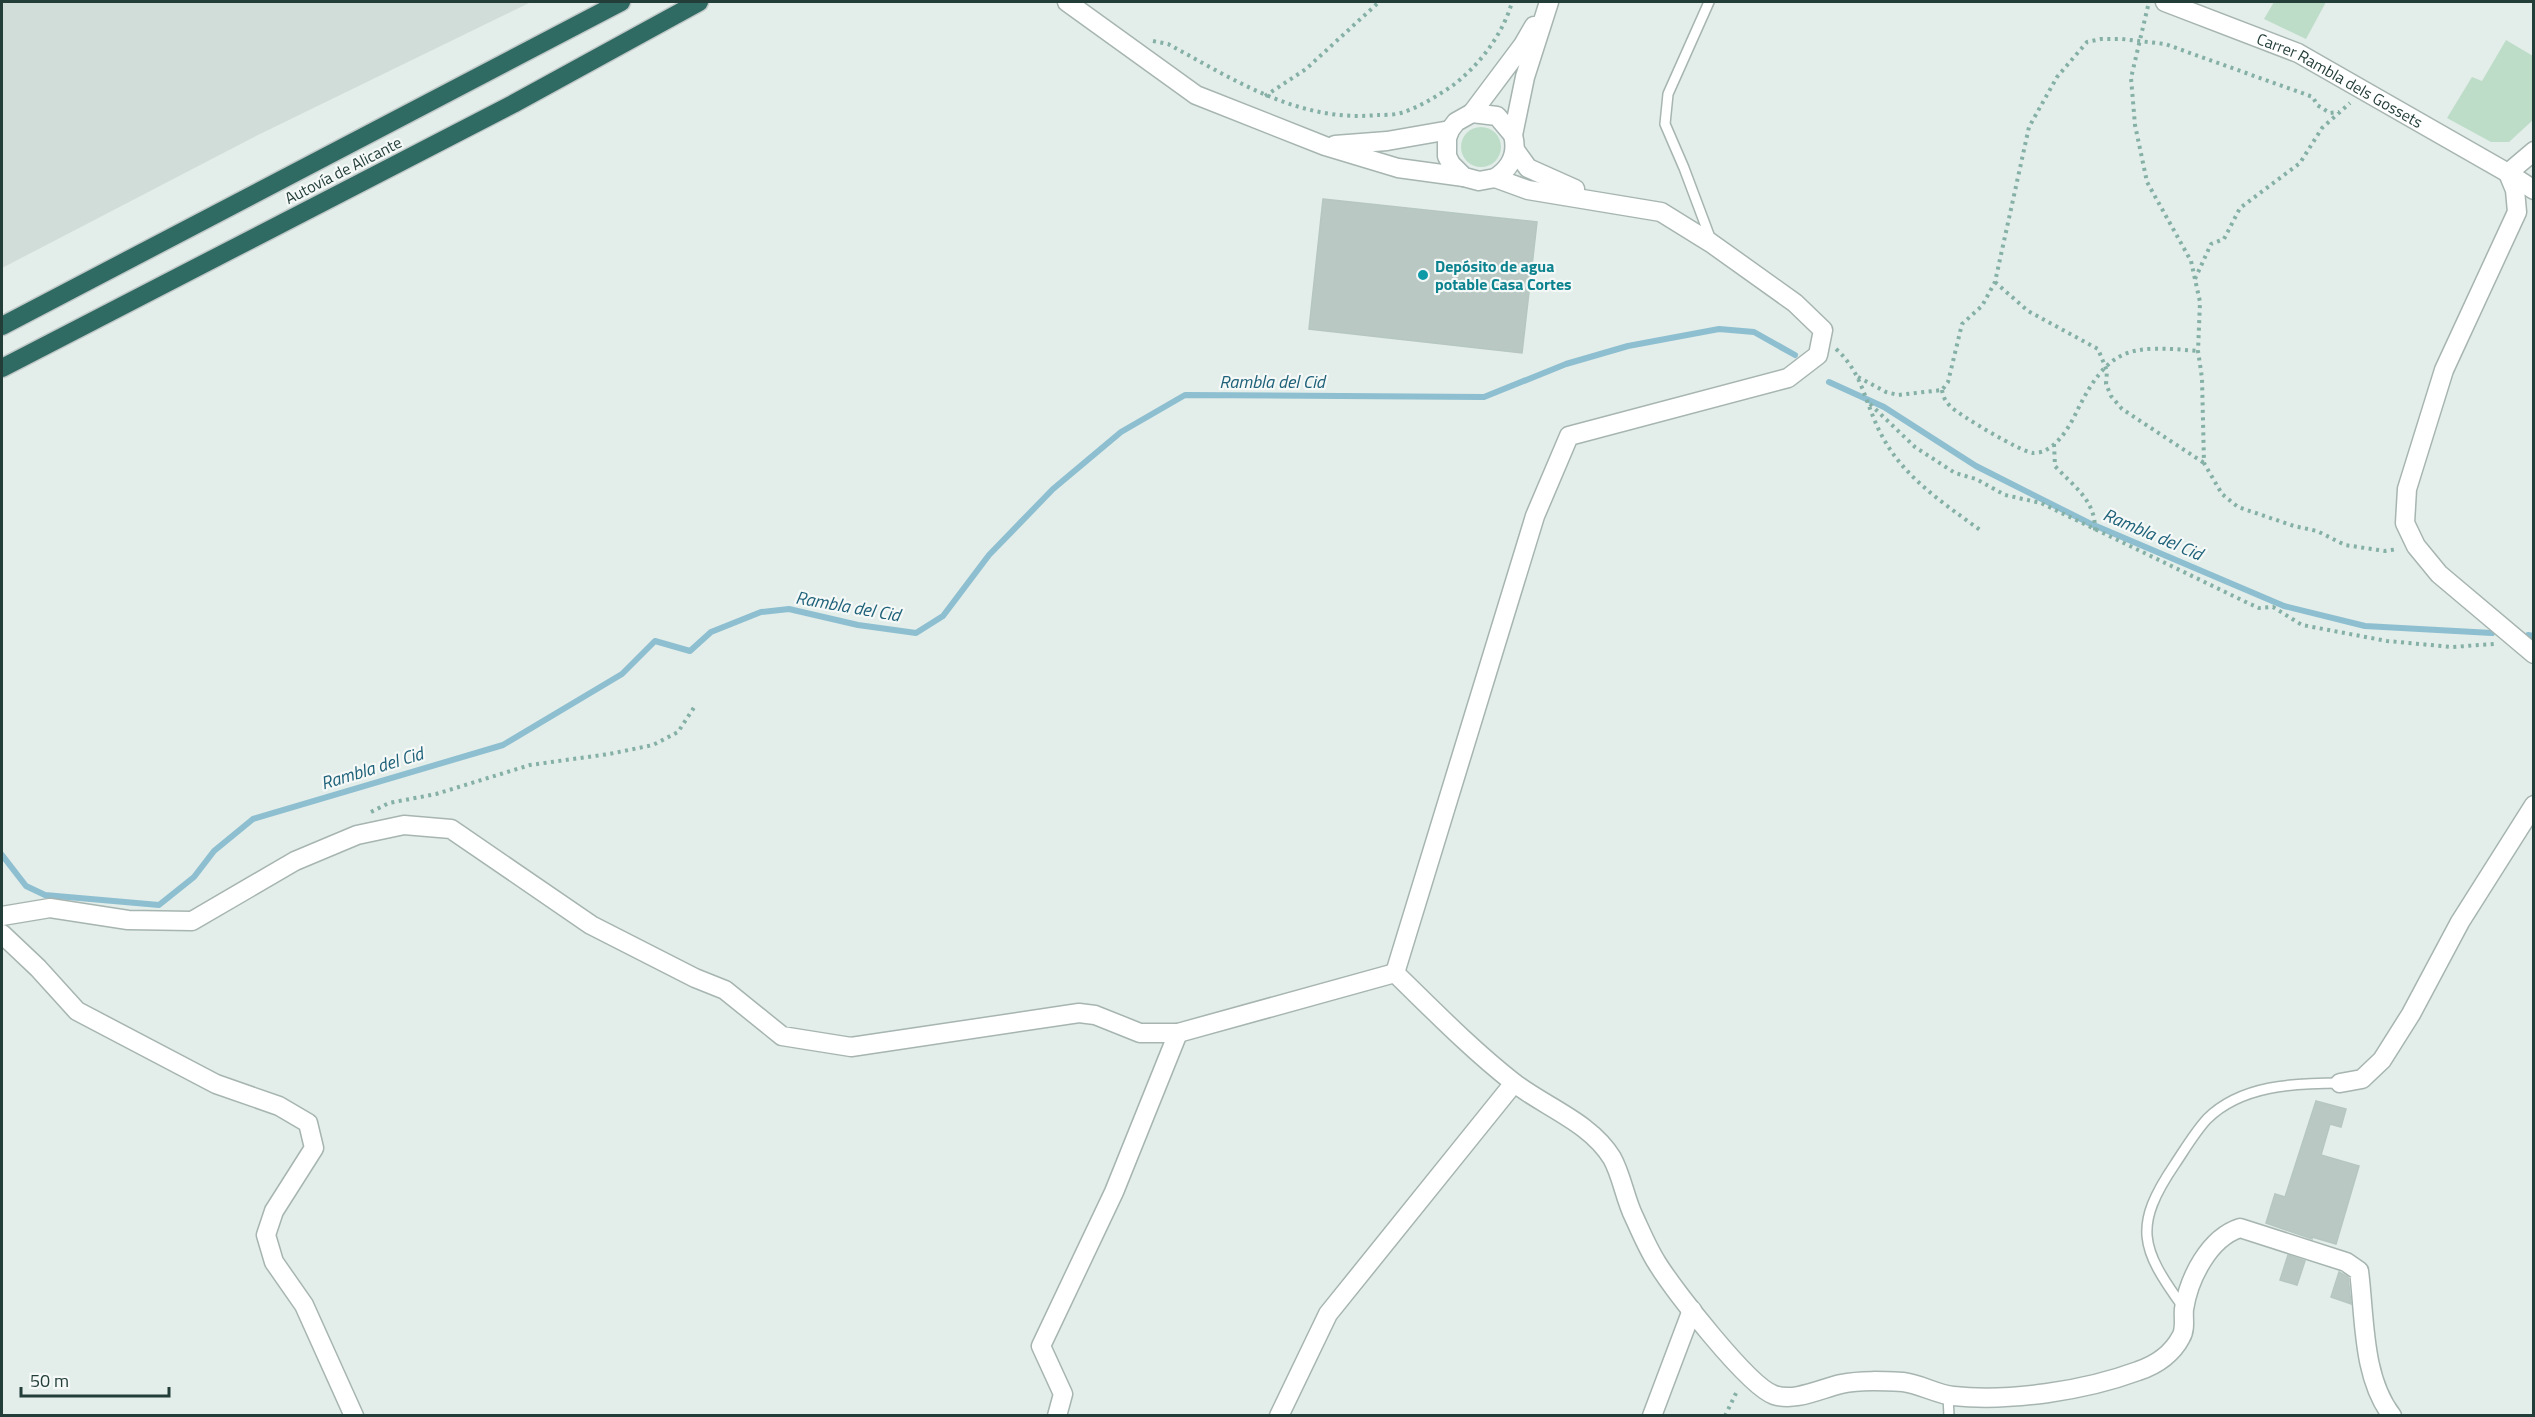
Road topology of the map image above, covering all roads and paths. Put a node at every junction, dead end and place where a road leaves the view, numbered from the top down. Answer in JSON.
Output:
{"nodes":[{"id":1,"x":621,"y":2,"type":"edge"},
{"id":2,"x":699,"y":2,"type":"edge"},
{"id":3,"x":1067,"y":2,"type":"edge"},
{"id":4,"x":1379,"y":2,"type":"edge"},
{"id":5,"x":1549,"y":2,"type":"edge"},
{"id":6,"x":1709,"y":2,"type":"edge"},
{"id":7,"x":2150,"y":2,"type":"edge"},
{"id":8,"x":2165,"y":2,"type":"edge"},
{"id":9,"x":1510,"y":3,"type":"edge"},
{"id":10,"x":2139,"y":41,"type":"junction"},
{"id":11,"x":1143,"y":43,"type":"dead end"},
{"id":12,"x":2365,"y":92,"type":"junction"},
{"id":13,"x":1264,"y":96,"type":"junction"},
{"id":14,"x":2338,"y":112,"type":"junction"},
{"id":15,"x":1472,"y":113,"type":"junction"},
{"id":16,"x":1450,"y":130,"type":"junction"},
{"id":17,"x":1514,"y":142,"type":"junction"},
{"id":18,"x":1325,"y":146,"type":"junction"},
{"id":19,"x":2534,"y":151,"type":"edge"},
{"id":20,"x":2508,"y":173,"type":"junction"},
{"id":21,"x":1464,"y":177,"type":"junction"},
{"id":22,"x":1495,"y":178,"type":"junction"},
{"id":23,"x":2534,"y":190,"type":"edge"},
{"id":24,"x":1611,"y":202,"type":"junction"},
{"id":25,"x":1712,"y":243,"type":"junction"},
{"id":26,"x":2195,"y":279,"type":"junction"},
{"id":27,"x":1995,"y":282,"type":"junction"},
{"id":28,"x":2,"y":326,"type":"edge"},
{"id":29,"x":1822,"y":337,"type":"junction"},
{"id":30,"x":2198,"y":351,"type":"junction"},
{"id":31,"x":2106,"y":364,"type":"junction"},
{"id":32,"x":2,"y":368,"type":"edge"},
{"id":33,"x":1858,"y":377,"type":"junction"},
{"id":34,"x":1942,"y":390,"type":"junction"},
{"id":35,"x":1870,"y":404,"type":"junction"},
{"id":36,"x":2054,"y":443,"type":"junction"},
{"id":37,"x":2204,"y":464,"type":"junction"},
{"id":38,"x":1980,"y":530,"type":"dead end"},
{"id":39,"x":2095,"y":531,"type":"junction"},
{"id":40,"x":2416,"y":546,"type":"junction"},
{"id":41,"x":2518,"y":640,"type":"junction"},
{"id":42,"x":2534,"y":654,"type":"edge"},
{"id":43,"x":695,"y":706,"type":"dead end"},
{"id":44,"x":2534,"y":805,"type":"edge"},
{"id":45,"x":357,"y":835,"type":"junction"},
{"id":46,"x":2,"y":916,"type":"edge"},
{"id":47,"x":2,"y":934,"type":"edge"},
{"id":48,"x":1395,"y":974,"type":"junction"},
{"id":49,"x":1178,"y":1033,"type":"junction"},
{"id":50,"x":1514,"y":1083,"type":"junction"},
{"id":51,"x":2340,"y":1083,"type":"joint"},
{"id":52,"x":2184,"y":1308,"type":"junction"},
{"id":53,"x":1692,"y":1310,"type":"junction"},
{"id":54,"x":1746,"y":1373,"type":"junction"},
{"id":55,"x":1948,"y":1396,"type":"junction"},
{"id":56,"x":354,"y":1416,"type":"edge"},
{"id":57,"x":1057,"y":1416,"type":"edge"},
{"id":58,"x":1279,"y":1416,"type":"edge"},
{"id":59,"x":1652,"y":1416,"type":"edge"},
{"id":60,"x":1725,"y":1416,"type":"edge"},
{"id":61,"x":1948,"y":1416,"type":"edge"},
{"id":62,"x":2392,"y":1416,"type":"edge"}],
"edges":[{"from":1,"to":28,"type":"highway","name":"Autovía de Alicante"},
{"from":2,"to":32,"type":"highway","name":"Autovía de Alicante"},
{"from":3,"to":18,"type":"street"},
{"from":4,"to":13,"type":"path"},
{"from":5,"to":15,"type":"street"},
{"from":5,"to":17,"type":"street"},
{"from":6,"to":25,"type":"lane"},
{"from":7,"to":10,"type":"path"},
{"from":8,"to":12,"type":"street","name":"Carrer Rambla dels Gossets"},
{"from":9,"to":13,"type":"path"},
{"from":10,"to":14,"type":"path"},
{"from":10,"to":26,"type":"path"},
{"from":10,"to":27,"type":"path"},
{"from":11,"to":13,"type":"path"},
{"from":12,"to":14,"type":"path"},
{"from":12,"to":20,"type":"street","name":"Carrer Rambla dels Gossets"},
{"from":14,"to":26,"type":"path"},
{"from":15,"to":16,"type":"street"},
{"from":15,"to":17,"type":"street"},
{"from":16,"to":18,"type":"street"},
{"from":16,"to":21,"type":"street"},
{"from":17,"to":22,"type":"street"},
{"from":17,"to":24,"type":"street"},
{"from":18,"to":21,"type":"street"},
{"from":19,"to":20,"type":"street"},
{"from":20,"to":23,"type":"street","name":"Carrer Rambla dels Gossets"},
{"from":20,"to":40,"type":"street"},
{"from":21,"to":22,"type":"street"},
{"from":22,"to":24,"type":"street"},
{"from":24,"to":25,"type":"street"},
{"from":25,"to":29,"type":"street"},
{"from":26,"to":30,"type":"path"},
{"from":27,"to":31,"type":"path"},
{"from":27,"to":34,"type":"path"},
{"from":29,"to":33,"type":"path"},
{"from":29,"to":48,"type":"street"},
{"from":30,"to":31,"type":"path"},
{"from":30,"to":37,"type":"path"},
{"from":31,"to":36,"type":"path"},
{"from":31,"to":37,"type":"path"},
{"from":33,"to":34,"type":"path"},
{"from":33,"to":35,"type":"path"},
{"from":34,"to":36,"type":"path"},
{"from":35,"to":38,"type":"path"},
{"from":35,"to":39,"type":"path"},
{"from":36,"to":39,"type":"path"},
{"from":37,"to":40,"type":"path"},
{"from":39,"to":41,"type":"path"},
{"from":40,"to":41,"type":"street"},
{"from":41,"to":42,"type":"street"},
{"from":43,"to":45,"type":"path"},
{"from":44,"to":51,"type":"street"},
{"from":45,"to":46,"type":"street"},
{"from":45,"to":49,"type":"street"},
{"from":47,"to":56,"type":"street"},
{"from":48,"to":49,"type":"street"},
{"from":48,"to":50,"type":"street"},
{"from":49,"to":57,"type":"street"},
{"from":50,"to":53,"type":"street"},
{"from":50,"to":58,"type":"street"},
{"from":51,"to":52,"type":"lane"},
{"from":52,"to":55,"type":"street"},
{"from":52,"to":62,"type":"street"},
{"from":53,"to":54,"type":"street"},
{"from":53,"to":59,"type":"street"},
{"from":54,"to":55,"type":"street"},
{"from":54,"to":60,"type":"path"},
{"from":55,"to":61,"type":"lane"}]}
